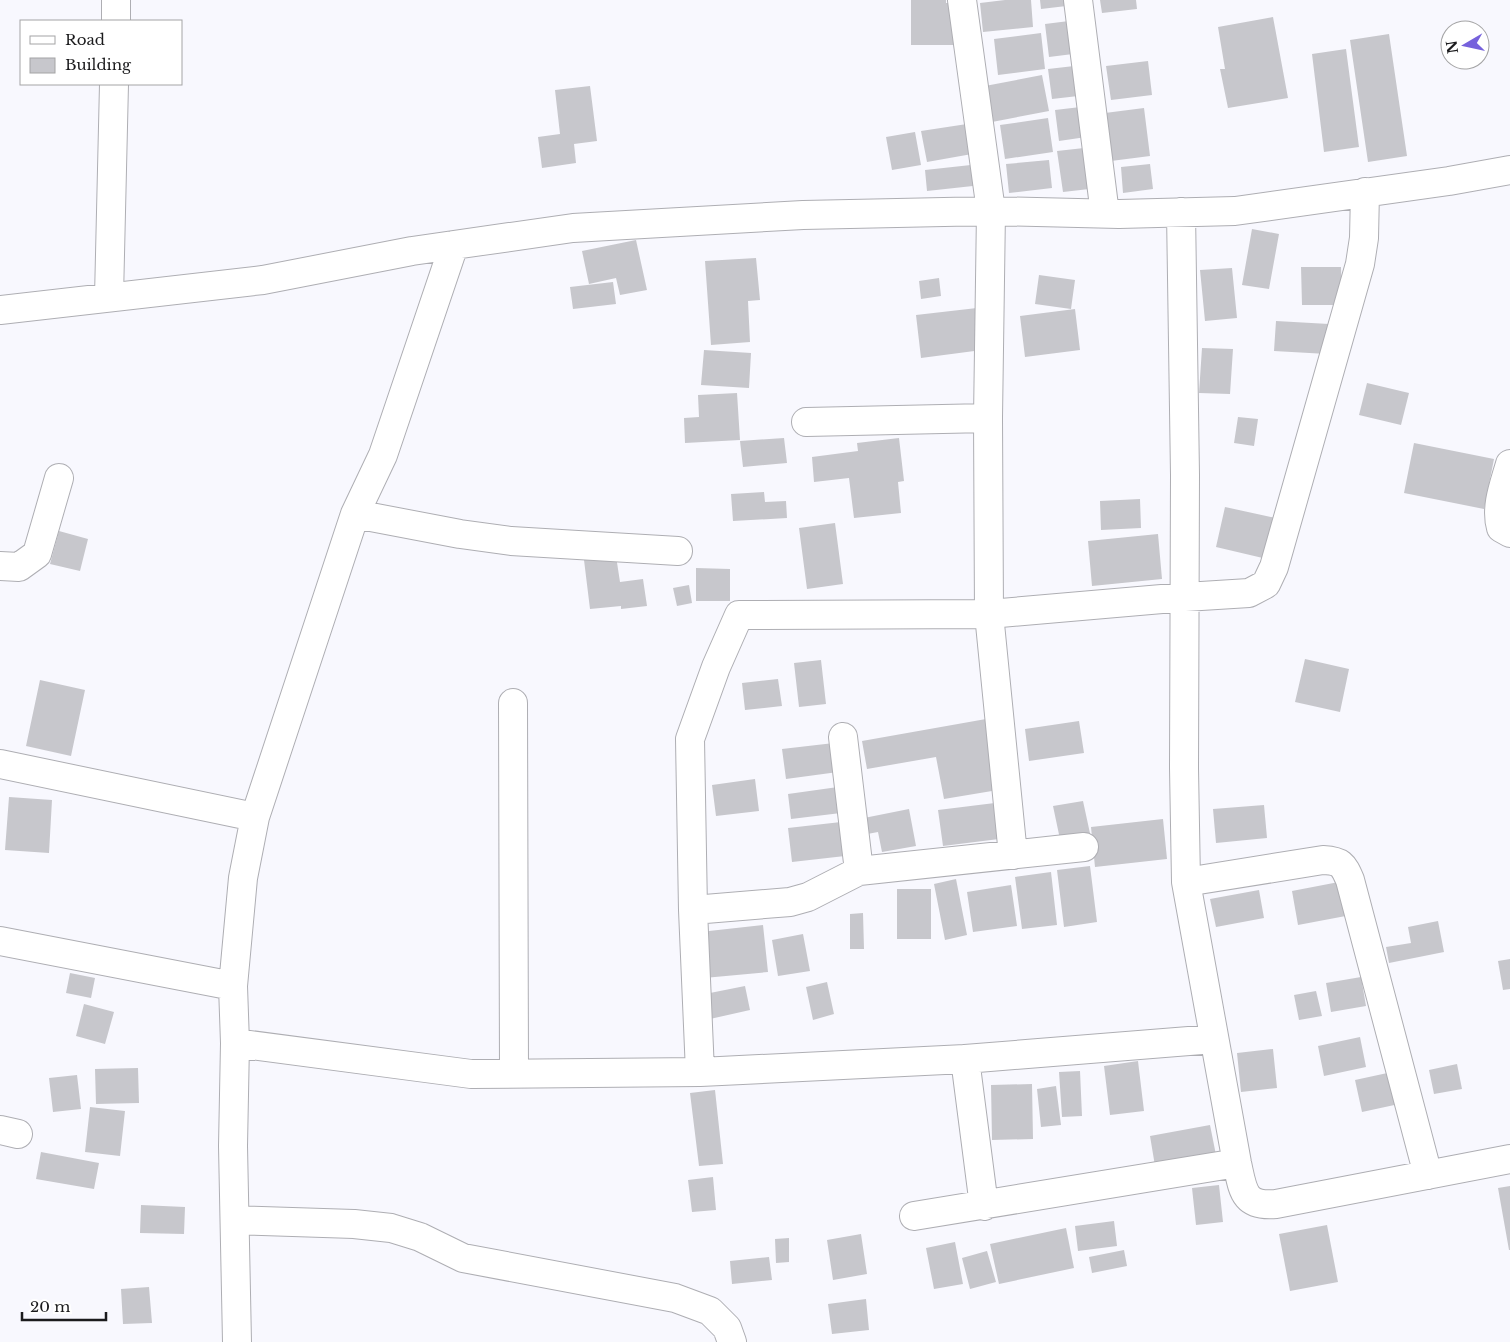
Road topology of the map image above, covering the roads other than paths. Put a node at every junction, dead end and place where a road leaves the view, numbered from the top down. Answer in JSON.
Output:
{"nodes":[{"id":1,"x":116,"y":0,"type":"edge"},
{"id":2,"x":962,"y":0,"type":"edge"},
{"id":3,"x":1078,"y":0,"type":"edge"},
{"id":4,"x":116,"y":20,"type":"edge"},
{"id":5,"x":114,"y":85,"type":"edge"},
{"id":6,"x":1510,"y":170,"type":"edge"},
{"id":7,"x":1365,"y":192,"type":"junction"},
{"id":8,"x":991,"y":211,"type":"junction"},
{"id":9,"x":1181,"y":212,"type":"junction"},
{"id":10,"x":1105,"y":214,"type":"junction"},
{"id":11,"x":454,"y":245,"type":"junction"},
{"id":12,"x":109,"y":297,"type":"junction"},
{"id":13,"x":0,"y":310,"type":"edge"},
{"id":14,"x":988,"y":418,"type":"junction"},
{"id":15,"x":806,"y":422,"type":"dead end"},
{"id":16,"x":1510,"y":464,"type":"edge"},
{"id":17,"x":59,"y":478,"type":"dead end"},
{"id":18,"x":355,"y":514,"type":"junction"},
{"id":19,"x":1510,"y":533,"type":"edge"},
{"id":20,"x":678,"y":551,"type":"dead end"},
{"id":21,"x":0,"y":566,"type":"edge"},
{"id":22,"x":1185,"y":596,"type":"junction"},
{"id":23,"x":989,"y":614,"type":"junction"},
{"id":24,"x":513,"y":703,"type":"dead end"},
{"id":25,"x":843,"y":737,"type":"dead end"},
{"id":26,"x":0,"y":764,"type":"edge"},
{"id":27,"x":255,"y":816,"type":"junction"},
{"id":28,"x":1084,"y":847,"type":"dead end"},
{"id":29,"x":1013,"y":856,"type":"junction"},
{"id":30,"x":859,"y":871,"type":"junction"},
{"id":31,"x":1186,"y":882,"type":"junction"},
{"id":32,"x":693,"y":910,"type":"junction"},
{"id":33,"x":0,"y":941,"type":"edge"},
{"id":34,"x":233,"y":986,"type":"junction"},
{"id":35,"x":1214,"y":1039,"type":"junction"},
{"id":36,"x":235,"y":1043,"type":"junction"},
{"id":37,"x":965,"y":1059,"type":"junction"},
{"id":38,"x":700,"y":1072,"type":"junction"},
{"id":39,"x":514,"y":1073,"type":"junction"},
{"id":40,"x":1510,"y":1159,"type":"edge"},
{"id":41,"x":1237,"y":1163,"type":"junction"},
{"id":42,"x":1428,"y":1175,"type":"junction"},
{"id":43,"x":984,"y":1206,"type":"junction"},
{"id":44,"x":914,"y":1216,"type":"dead end"},
{"id":45,"x":235,"y":1220,"type":"junction"},
{"id":46,"x":238,"y":1342,"type":"edge"},
{"id":47,"x":732,"y":1342,"type":"edge"}],
"edges":[{"from":1,"to":4,"type":"street"},
{"from":2,"to":8,"type":"street"},
{"from":3,"to":10,"type":"street"},
{"from":5,"to":12,"type":"street"},
{"from":6,"to":7,"type":"street"},
{"from":7,"to":9,"type":"street"},
{"from":7,"to":22,"type":"street"},
{"from":8,"to":10,"type":"street"},
{"from":8,"to":11,"type":"street"},
{"from":8,"to":14,"type":"street"},
{"from":9,"to":10,"type":"street"},
{"from":9,"to":22,"type":"street"},
{"from":11,"to":12,"type":"street"},
{"from":11,"to":18,"type":"street"},
{"from":12,"to":13,"type":"street"},
{"from":14,"to":15,"type":"street"},
{"from":14,"to":23,"type":"street"},
{"from":16,"to":19,"type":"street"},
{"from":17,"to":21,"type":"street"},
{"from":18,"to":20,"type":"street"},
{"from":18,"to":27,"type":"street"},
{"from":22,"to":23,"type":"street"},
{"from":22,"to":31,"type":"street"},
{"from":23,"to":29,"type":"street"},
{"from":23,"to":32,"type":"street"},
{"from":24,"to":39,"type":"street"},
{"from":25,"to":30,"type":"street"},
{"from":26,"to":27,"type":"street"},
{"from":27,"to":34,"type":"street"},
{"from":28,"to":29,"type":"street"},
{"from":29,"to":30,"type":"street"},
{"from":30,"to":32,"type":"street"},
{"from":31,"to":35,"type":"street"},
{"from":31,"to":42,"type":"street"},
{"from":32,"to":38,"type":"street"},
{"from":33,"to":34,"type":"street"},
{"from":34,"to":36,"type":"street"},
{"from":35,"to":37,"type":"street"},
{"from":35,"to":41,"type":"street"},
{"from":36,"to":39,"type":"street"},
{"from":36,"to":45,"type":"street"},
{"from":37,"to":38,"type":"street"},
{"from":37,"to":43,"type":"street"},
{"from":38,"to":39,"type":"street"},
{"from":40,"to":42,"type":"street"},
{"from":41,"to":42,"type":"street"},
{"from":41,"to":43,"type":"street"},
{"from":43,"to":44,"type":"street"},
{"from":45,"to":46,"type":"street"},
{"from":45,"to":47,"type":"street"}]}
